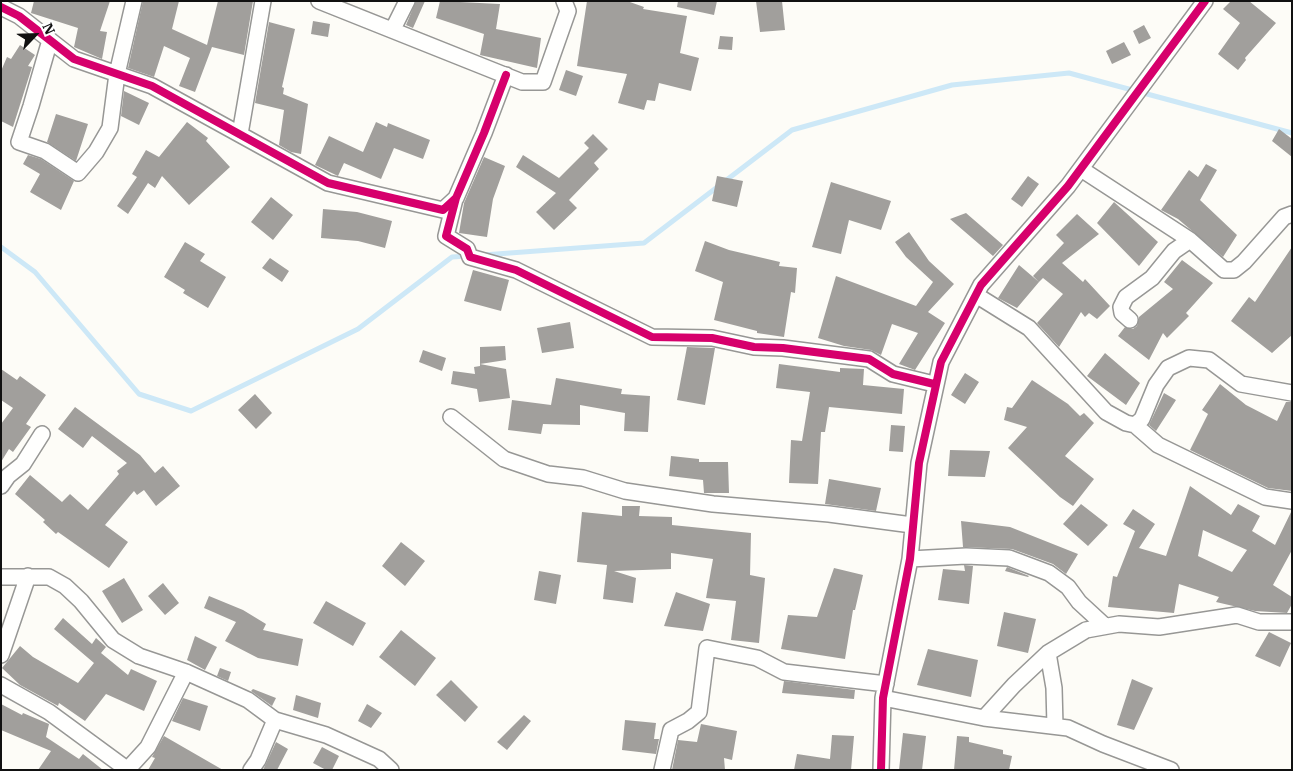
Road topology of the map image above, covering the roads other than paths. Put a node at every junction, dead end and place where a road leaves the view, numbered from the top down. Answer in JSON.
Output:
{"nodes":[{"id":1,"x":134,"y":1,"type":"edge"},
{"id":2,"x":263,"y":1,"type":"edge"},
{"id":3,"x":319,"y":1,"type":"edge"},
{"id":4,"x":407,"y":1,"type":"edge"},
{"id":5,"x":564,"y":1,"type":"edge"},
{"id":6,"x":1205,"y":1,"type":"edge"},
{"id":7,"x":1,"y":7,"type":"edge"},
{"id":8,"x":393,"y":29,"type":"junction"},
{"id":9,"x":50,"y":40,"type":"junction"},
{"id":10,"x":117,"y":74,"type":"junction"},
{"id":11,"x":506,"y":75,"type":"junction"},
{"id":12,"x":240,"y":134,"type":"junction"},
{"id":13,"x":1081,"y":169,"type":"junction"},
{"id":14,"x":456,"y":198,"type":"junction"},
{"id":15,"x":1292,"y":214,"type":"edge"},
{"id":16,"x":1190,"y":240,"type":"junction"},
{"id":17,"x":976,"y":295,"type":"junction"},
{"id":18,"x":1130,"y":320,"type":"dead end"},
{"id":19,"x":934,"y":384,"type":"junction"},
{"id":20,"x":1292,"y":393,"type":"edge"},
{"id":21,"x":451,"y":417,"type":"dead end"},
{"id":22,"x":1134,"y":424,"type":"junction"},
{"id":23,"x":42,"y":434,"type":"dead end"},
{"id":24,"x":1,"y":486,"type":"edge"},
{"id":25,"x":1292,"y":501,"type":"edge"},
{"id":26,"x":912,"y":526,"type":"junction"},
{"id":27,"x":910,"y":559,"type":"junction"},
{"id":28,"x":28,"y":576,"type":"junction"},
{"id":29,"x":1,"y":577,"type":"edge"},
{"id":30,"x":1292,"y":622,"type":"edge"},
{"id":31,"x":1105,"y":626,"type":"junction"},
{"id":32,"x":1048,"y":653,"type":"junction"},
{"id":33,"x":1,"y":654,"type":"edge"},
{"id":34,"x":186,"y":672,"type":"junction"},
{"id":35,"x":1,"y":685,"type":"edge"},
{"id":36,"x":884,"y":691,"type":"junction"},
{"id":37,"x":984,"y":718,"type":"junction"},
{"id":38,"x":275,"y":720,"type":"junction"},
{"id":39,"x":1055,"y":726,"type":"junction"},
{"id":40,"x":127,"y":770,"type":"edge"},
{"id":41,"x":251,"y":770,"type":"edge"},
{"id":42,"x":391,"y":770,"type":"edge"},
{"id":43,"x":662,"y":770,"type":"edge"},
{"id":44,"x":881,"y":770,"type":"edge"},
{"id":45,"x":1171,"y":770,"type":"edge"}],
"edges":[{"from":1,"to":10,"type":"street"},
{"from":2,"to":12,"type":"street"},
{"from":3,"to":8,"type":"street"},
{"from":4,"to":8,"type":"street"},
{"from":5,"to":11,"type":"street"},
{"from":6,"to":13,"type":"street"},
{"from":7,"to":9,"type":"street"},
{"from":8,"to":11,"type":"street"},
{"from":9,"to":10,"type":"street"},
{"from":9,"to":10,"type":"street"},
{"from":10,"to":12,"type":"street"},
{"from":11,"to":14,"type":"street"},
{"from":12,"to":14,"type":"street"},
{"from":13,"to":16,"type":"street"},
{"from":13,"to":17,"type":"street"},
{"from":14,"to":19,"type":"street"},
{"from":15,"to":16,"type":"street"},
{"from":16,"to":18,"type":"street"},
{"from":17,"to":19,"type":"street"},
{"from":17,"to":22,"type":"street"},
{"from":19,"to":26,"type":"street"},
{"from":20,"to":22,"type":"street"},
{"from":21,"to":26,"type":"street"},
{"from":22,"to":25,"type":"street"},
{"from":23,"to":24,"type":"street"},
{"from":26,"to":27,"type":"street"},
{"from":27,"to":31,"type":"street"},
{"from":27,"to":36,"type":"street"},
{"from":28,"to":29,"type":"street"},
{"from":28,"to":33,"type":"street"},
{"from":28,"to":34,"type":"street"},
{"from":30,"to":31,"type":"street"},
{"from":31,"to":32,"type":"street"},
{"from":32,"to":37,"type":"street"},
{"from":32,"to":39,"type":"street"},
{"from":34,"to":38,"type":"street"},
{"from":34,"to":40,"type":"street"},
{"from":35,"to":40,"type":"street"},
{"from":36,"to":37,"type":"street"},
{"from":36,"to":43,"type":"street"},
{"from":36,"to":44,"type":"street"},
{"from":37,"to":39,"type":"street"},
{"from":38,"to":41,"type":"street"},
{"from":38,"to":42,"type":"street"},
{"from":39,"to":45,"type":"street"}]}
